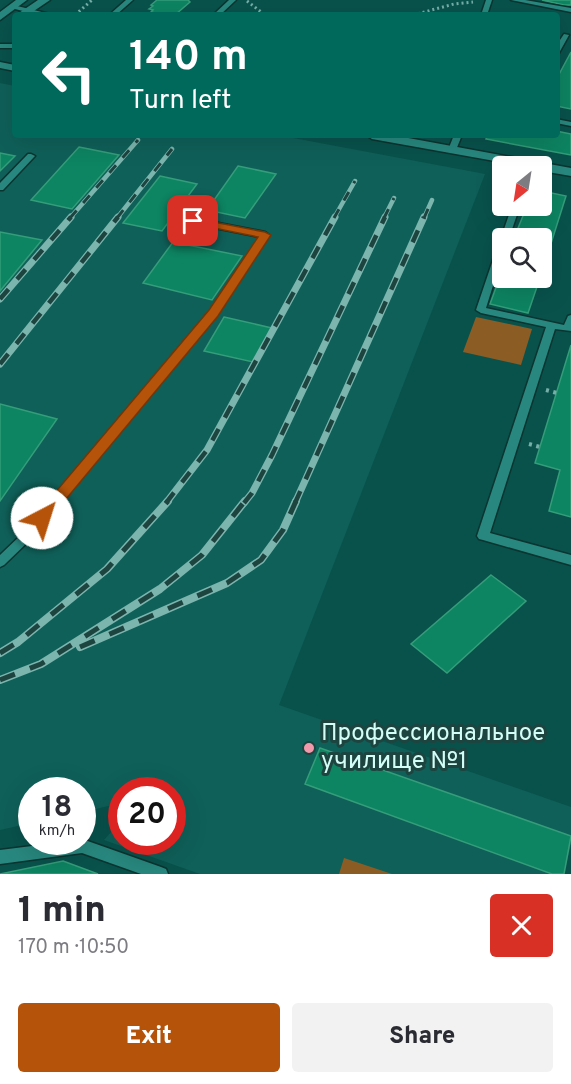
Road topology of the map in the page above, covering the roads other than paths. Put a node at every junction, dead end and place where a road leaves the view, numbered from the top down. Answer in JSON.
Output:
{"nodes":[{"id":1,"x":22,"y":0,"type":"edge"},
{"id":2,"x":45,"y":0,"type":"edge"},
{"id":3,"x":130,"y":0,"type":"edge"},
{"id":4,"x":232,"y":0,"type":"edge"},
{"id":5,"x":514,"y":0,"type":"edge"},
{"id":6,"x":571,"y":10,"type":"edge"},
{"id":7,"x":13,"y":12,"type":"edge"},
{"id":8,"x":16,"y":12,"type":"edge"},
{"id":9,"x":115,"y":12,"type":"edge"},
{"id":10,"x":219,"y":12,"type":"edge"},
{"id":11,"x":11,"y":14,"type":"edge"},
{"id":12,"x":0,"y":27,"type":"edge"},
{"id":13,"x":388,"y":138,"type":"edge"},
{"id":14,"x":457,"y":138,"type":"edge"},
{"id":15,"x":452,"y":150,"type":"junction"},
{"id":16,"x":31,"y":156,"type":"dead end"},
{"id":17,"x":492,"y":158,"type":"edge"},
{"id":18,"x":552,"y":169,"type":"edge"},
{"id":19,"x":571,"y":172,"type":"edge"},
{"id":20,"x":0,"y":188,"type":"edge"},
{"id":21,"x":193,"y":221,"type":"dead end"},
{"id":22,"x":492,"y":276,"type":"edge"},
{"id":23,"x":571,"y":318,"type":"edge"},
{"id":24,"x":551,"y":325,"type":"junction"},
{"id":25,"x":571,"y":560,"type":"edge"},
{"id":26,"x":0,"y":562,"type":"edge"},
{"id":27,"x":0,"y":856,"type":"edge"},
{"id":28,"x":161,"y":874,"type":"edge"}],
"edges":[{"from":1,"to":7,"type":"street"},
{"from":2,"to":8,"type":"street"},
{"from":3,"to":9,"type":"lane"},
{"from":4,"to":10,"type":"lane"},
{"from":5,"to":6,"type":"lane"},
{"from":11,"to":12,"type":"street"},
{"from":13,"to":15,"type":"street"},
{"from":14,"to":15,"type":"lane"},
{"from":15,"to":17,"type":"street"},
{"from":16,"to":20,"type":"lane"},
{"from":18,"to":19,"type":"street"},
{"from":21,"to":26,"type":"lane"},
{"from":22,"to":24,"type":"lane"},
{"from":23,"to":24,"type":"lane"},
{"from":24,"to":25,"type":"lane"},
{"from":27,"to":28,"type":"lane"}]}
